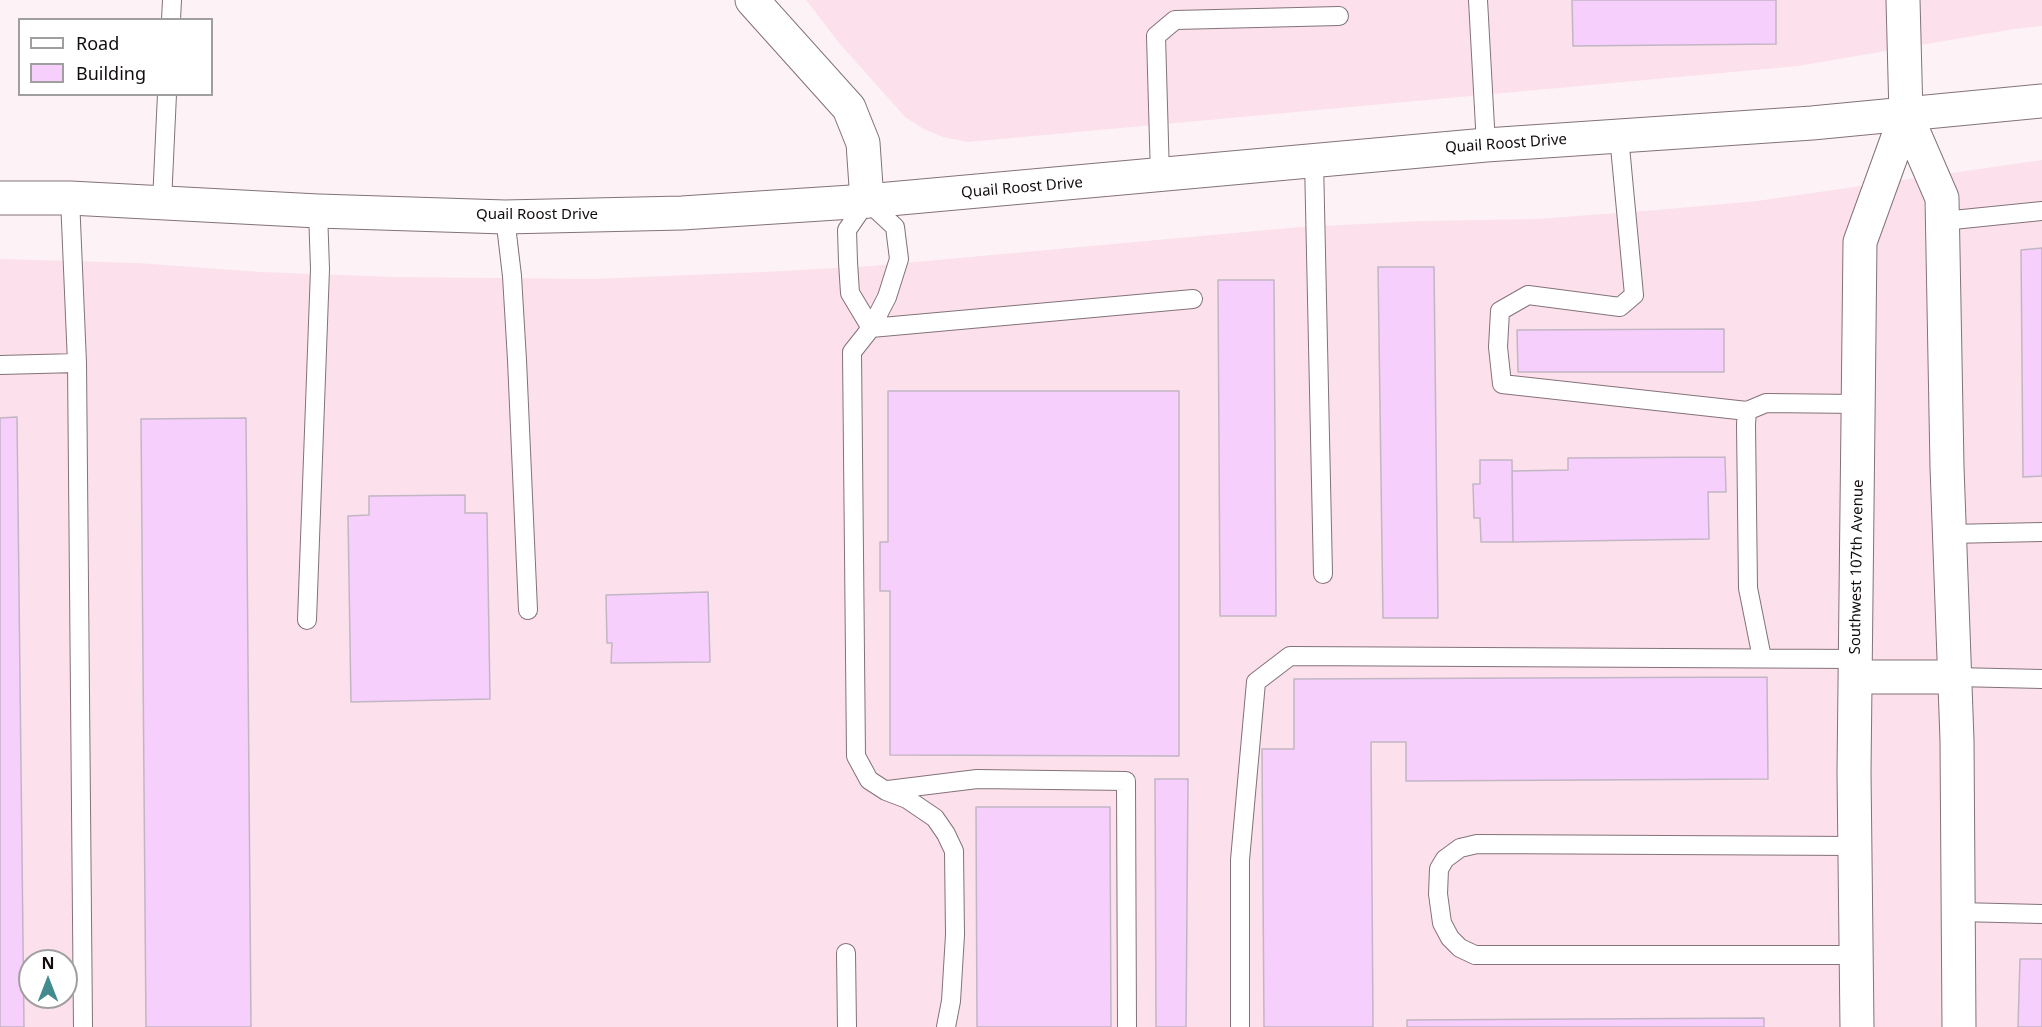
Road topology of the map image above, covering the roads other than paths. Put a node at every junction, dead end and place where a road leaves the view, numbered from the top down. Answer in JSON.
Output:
{"nodes":[{"id":1,"x":172,"y":0,"type":"edge"},
{"id":2,"x":752,"y":0,"type":"edge"},
{"id":3,"x":1478,"y":0,"type":"edge"},
{"id":4,"x":1904,"y":0,"type":"edge"},
{"id":5,"x":1339,"y":16,"type":"dead end"},
{"id":6,"x":171,"y":18,"type":"edge"},
{"id":7,"x":167,"y":96,"type":"edge"},
{"id":8,"x":2042,"y":101,"type":"edge"},
{"id":9,"x":1906,"y":115,"type":"junction"},
{"id":10,"x":1619,"y":136,"type":"junction"},
{"id":11,"x":1486,"y":145,"type":"junction"},
{"id":12,"x":1314,"y":161,"type":"junction"},
{"id":13,"x":1160,"y":176,"type":"junction"},
{"id":14,"x":0,"y":198,"type":"edge"},
{"id":15,"x":70,"y":198,"type":"junction"},
{"id":16,"x":867,"y":201,"type":"junction"},
{"id":17,"x":162,"y":202,"type":"junction"},
{"id":18,"x":318,"y":211,"type":"junction"},
{"id":19,"x":2042,"y":211,"type":"edge"},
{"id":20,"x":505,"y":217,"type":"junction"},
{"id":21,"x":1943,"y":221,"type":"junction"},
{"id":22,"x":1193,"y":299,"type":"dead end"},
{"id":23,"x":871,"y":328,"type":"junction"},
{"id":24,"x":77,"y":363,"type":"junction"},
{"id":25,"x":0,"y":365,"type":"edge"},
{"id":26,"x":1859,"y":404,"type":"junction"},
{"id":27,"x":1748,"y":411,"type":"junction"},
{"id":28,"x":2042,"y":532,"type":"edge"},
{"id":29,"x":1949,"y":534,"type":"junction"},
{"id":30,"x":1323,"y":574,"type":"dead end"},
{"id":31,"x":528,"y":610,"type":"dead end"},
{"id":32,"x":307,"y":620,"type":"dead end"},
{"id":33,"x":1762,"y":658,"type":"junction"},
{"id":34,"x":1856,"y":668,"type":"junction"},
{"id":35,"x":1956,"y":677,"type":"junction"},
{"id":36,"x":2042,"y":679,"type":"edge"},
{"id":37,"x":886,"y":791,"type":"junction"},
{"id":38,"x":1855,"y":846,"type":"junction"},
{"id":39,"x":1958,"y":912,"type":"junction"},
{"id":40,"x":2042,"y":914,"type":"edge"},
{"id":41,"x":846,"y":954,"type":"dead end"},
{"id":42,"x":1856,"y":955,"type":"junction"},
{"id":43,"x":83,"y":1027,"type":"edge"},
{"id":44,"x":847,"y":1027,"type":"edge"},
{"id":45,"x":946,"y":1027,"type":"edge"},
{"id":46,"x":1127,"y":1027,"type":"edge"},
{"id":47,"x":1240,"y":1027,"type":"edge"},
{"id":48,"x":1857,"y":1027,"type":"edge"},
{"id":49,"x":1959,"y":1027,"type":"edge"}],
"edges":[{"from":1,"to":6,"type":"lane"},
{"from":2,"to":16,"type":"street"},
{"from":3,"to":11,"type":"lane"},
{"from":4,"to":9,"type":"street","name":"Southwest 107th Avenue"},
{"from":5,"to":13,"type":"lane"},
{"from":7,"to":17,"type":"lane"},
{"from":8,"to":9,"type":"street","name":"Quail Roost Drive"},
{"from":9,"to":10,"type":"street","name":"Quail Roost Drive"},
{"from":9,"to":21,"type":"street","name":"Southwest 107th Avenue"},
{"from":9,"to":26,"type":"street","name":"Southwest 107th Avenue"},
{"from":10,"to":11,"type":"street","name":"Quail Roost Drive"},
{"from":10,"to":27,"type":"lane"},
{"from":11,"to":12,"type":"street","name":"Quail Roost Drive"},
{"from":12,"to":13,"type":"street","name":"Quail Roost Drive"},
{"from":12,"to":30,"type":"lane"},
{"from":13,"to":16,"type":"street","name":"Quail Roost Drive"},
{"from":14,"to":15,"type":"street","name":"Quail Roost Drive"},
{"from":15,"to":17,"type":"street","name":"Quail Roost Drive"},
{"from":15,"to":24,"type":"lane"},
{"from":16,"to":20,"type":"street","name":"Quail Roost Drive"},
{"from":16,"to":23,"type":"lane"},
{"from":16,"to":23,"type":"lane"},
{"from":17,"to":18,"type":"street","name":"Quail Roost Drive"},
{"from":18,"to":20,"type":"street","name":"Quail Roost Drive"},
{"from":18,"to":32,"type":"lane"},
{"from":19,"to":21,"type":"lane"},
{"from":20,"to":31,"type":"lane"},
{"from":21,"to":29,"type":"street","name":"Southwest 107th Avenue"},
{"from":22,"to":23,"type":"lane"},
{"from":23,"to":37,"type":"lane"},
{"from":24,"to":25,"type":"lane"},
{"from":24,"to":43,"type":"lane"},
{"from":26,"to":27,"type":"lane"},
{"from":26,"to":34,"type":"street","name":"Southwest 107th Avenue"},
{"from":27,"to":33,"type":"lane"},
{"from":28,"to":29,"type":"lane"},
{"from":29,"to":35,"type":"street","name":"Southwest 107th Avenue"},
{"from":33,"to":34,"type":"lane"},
{"from":33,"to":47,"type":"lane"},
{"from":34,"to":35,"type":"street"},
{"from":34,"to":38,"type":"street","name":"Southwest 107th Avenue"},
{"from":35,"to":36,"type":"lane"},
{"from":35,"to":39,"type":"street","name":"Southwest 107th Avenue"},
{"from":37,"to":45,"type":"lane"},
{"from":37,"to":46,"type":"lane"},
{"from":38,"to":42,"type":"street","name":"Southwest 107th Avenue"},
{"from":38,"to":42,"type":"lane"},
{"from":39,"to":40,"type":"lane"},
{"from":39,"to":49,"type":"street","name":"Southwest 107th Avenue"},
{"from":41,"to":44,"type":"lane"},
{"from":42,"to":48,"type":"street","name":"Southwest 107th Avenue"}]}
